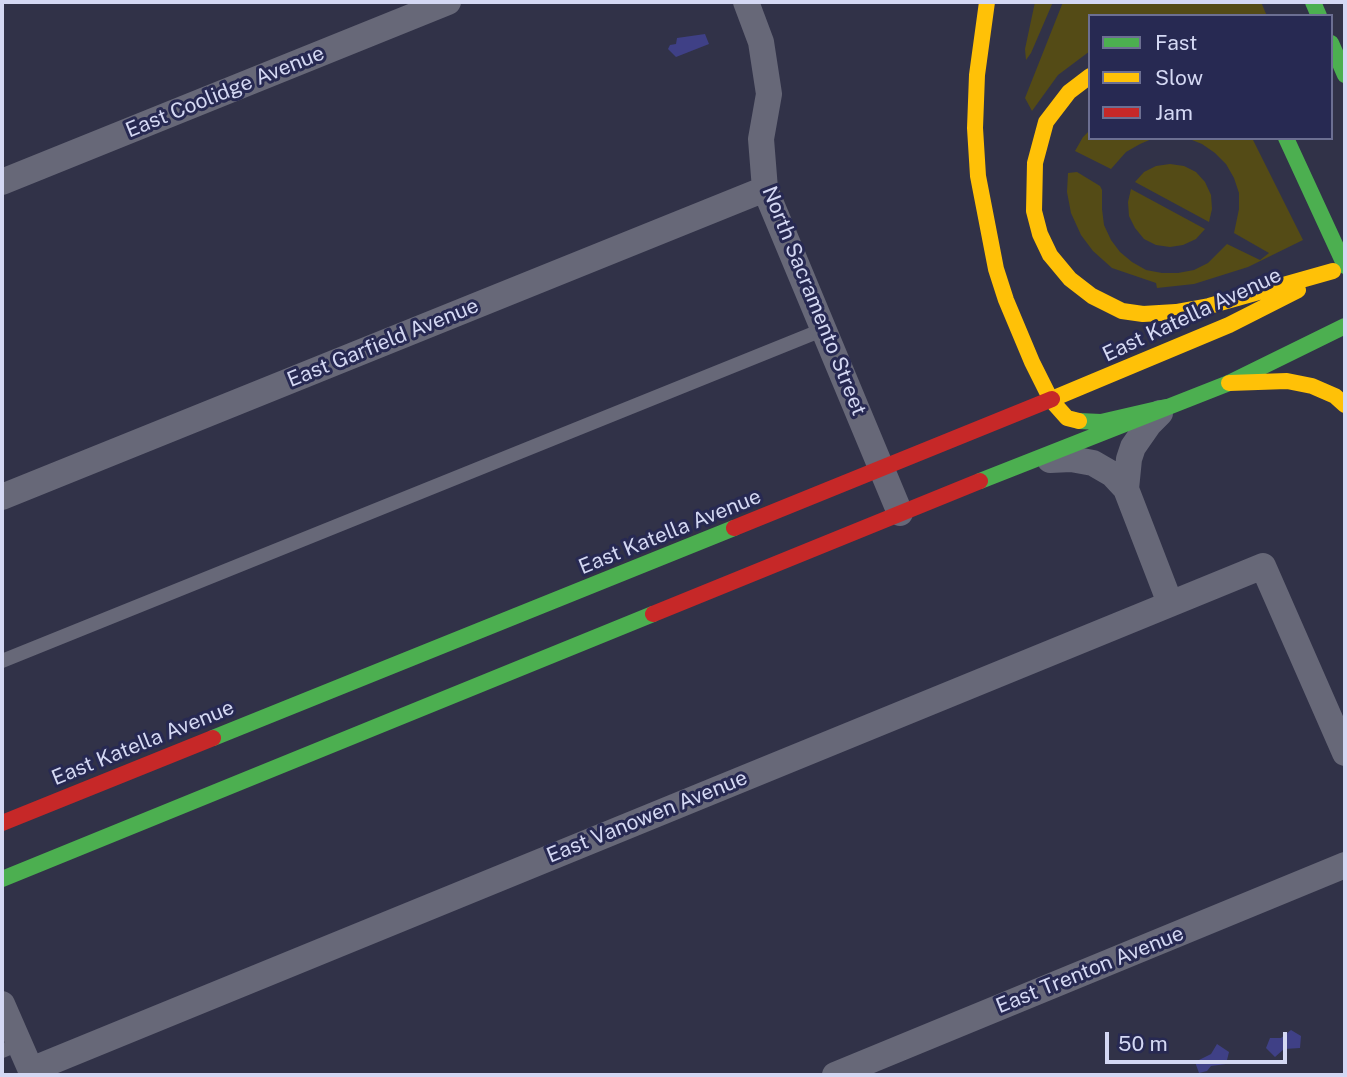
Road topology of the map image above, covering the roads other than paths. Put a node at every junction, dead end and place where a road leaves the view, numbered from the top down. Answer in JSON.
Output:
{"nodes":[{"id":1,"x":448,"y":2,"type":"edge"},
{"id":2,"x":746,"y":2,"type":"edge"},
{"id":3,"x":987,"y":2,"type":"edge"},
{"id":4,"x":1333,"y":48,"type":"edge"},
{"id":5,"x":1345,"y":75,"type":"edge"},
{"id":6,"x":1088,"y":78,"type":"edge"},
{"id":7,"x":1287,"y":140,"type":"edge"},
{"id":8,"x":2,"y":183,"type":"edge"},
{"id":9,"x":765,"y":189,"type":"junction"},
{"id":10,"x":1341,"y":266,"type":"edge"},
{"id":11,"x":1345,"y":326,"type":"edge"},
{"id":12,"x":822,"y":330,"type":"junction"},
{"id":13,"x":1229,"y":383,"type":"junction"},
{"id":14,"x":1051,"y":400,"type":"junction"},
{"id":15,"x":1345,"y":405,"type":"edge"},
{"id":16,"x":1166,"y":407,"type":"junction"},
{"id":17,"x":1030,"y":461,"type":"junction"},
{"id":18,"x":882,"y":469,"type":"junction"},
{"id":19,"x":1126,"y":489,"type":"junction"},
{"id":20,"x":2,"y":497,"type":"edge"},
{"id":21,"x":900,"y":513,"type":"junction"},
{"id":22,"x":1170,"y":603,"type":"junction"},
{"id":23,"x":2,"y":661,"type":"edge"},
{"id":24,"x":1345,"y":753,"type":"edge"},
{"id":25,"x":2,"y":823,"type":"edge"},
{"id":26,"x":1345,"y":865,"type":"edge"},
{"id":27,"x":2,"y":879,"type":"edge"},
{"id":28,"x":2,"y":1004,"type":"edge"},
{"id":29,"x":10,"y":1047,"type":"edge"},
{"id":30,"x":32,"y":1073,"type":"edge"},
{"id":31,"x":835,"y":1075,"type":"edge"}],
"edges":[{"from":1,"to":8,"type":"street","name":"East Coolidge Avenue"},
{"from":2,"to":9,"type":"street","name":"North Sacramento Street"},
{"from":3,"to":14,"type":"main road"},
{"from":4,"to":5,"type":"main road"},
{"from":6,"to":10,"type":"main road"},
{"from":7,"to":10,"type":"main road"},
{"from":9,"to":12,"type":"street","name":"North Sacramento Street"},
{"from":9,"to":20,"type":"street","name":"East Garfield Avenue"},
{"from":10,"to":14,"type":"main road","name":"East Katella Avenue"},
{"from":11,"to":13,"type":"main road"},
{"from":12,"to":18,"type":"street","name":"North Sacramento Street"},
{"from":12,"to":23,"type":"lane"},
{"from":13,"to":15,"type":"main road"},
{"from":13,"to":16,"type":"main road"},
{"from":14,"to":16,"type":"main road"},
{"from":14,"to":18,"type":"main road","name":"East Katella Avenue"},
{"from":16,"to":17,"type":"main road"},
{"from":16,"to":19,"type":"street"},
{"from":17,"to":19,"type":"street"},
{"from":17,"to":21,"type":"main road"},
{"from":18,"to":21,"type":"street","name":"North Sacramento Street"},
{"from":18,"to":25,"type":"main road","name":"East Katella Avenue"},
{"from":19,"to":22,"type":"street"},
{"from":21,"to":27,"type":"main road"},
{"from":22,"to":24,"type":"street","name":"East Vanowen Avenue"},
{"from":22,"to":30,"type":"street","name":"East Vanowen Avenue"},
{"from":26,"to":31,"type":"street","name":"East Trenton Avenue"},
{"from":28,"to":29,"type":"street"},
{"from":29,"to":30,"type":"street"}]}
